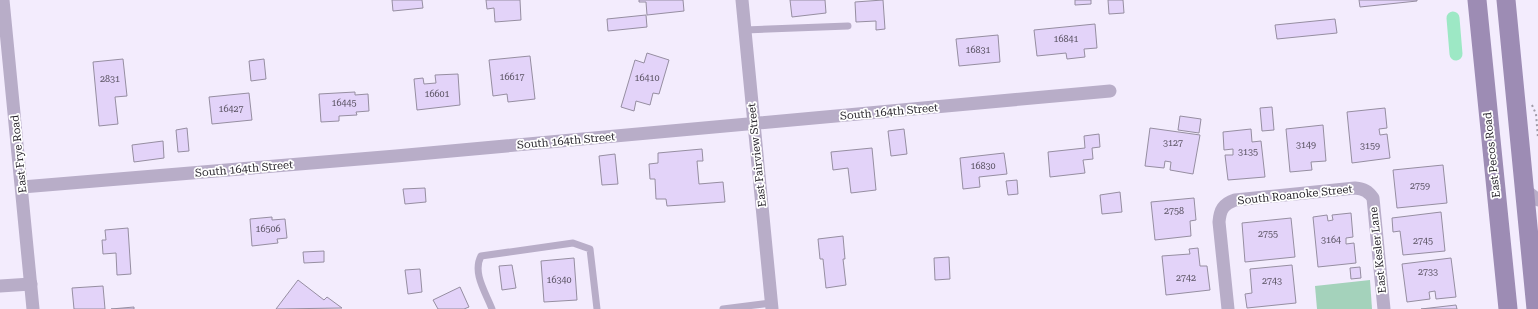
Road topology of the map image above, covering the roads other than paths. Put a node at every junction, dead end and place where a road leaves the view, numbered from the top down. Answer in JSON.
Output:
{"nodes":[{"id":1,"x":3,"y":0,"type":"edge"},
{"id":2,"x":742,"y":0,"type":"edge"},
{"id":3,"x":1477,"y":0,"type":"edge"},
{"id":4,"x":1506,"y":0,"type":"edge"},
{"id":5,"x":848,"y":26,"type":"dead end"},
{"id":6,"x":745,"y":30,"type":"junction"},
{"id":7,"x":1511,"y":59,"type":"junction"},
{"id":8,"x":1483,"y":61,"type":"junction"},
{"id":9,"x":1110,"y":91,"type":"dead end"},
{"id":10,"x":754,"y":124,"type":"junction"},
{"id":11,"x":1490,"y":131,"type":"junction"},
{"id":12,"x":22,"y":187,"type":"junction"},
{"id":13,"x":1368,"y":192,"type":"joint"},
{"id":14,"x":1531,"y":194,"type":"edge"},
{"id":15,"x":1533,"y":231,"type":"edge"},
{"id":16,"x":31,"y":284,"type":"junction"},
{"id":17,"x":0,"y":286,"type":"edge"},
{"id":18,"x":772,"y":306,"type":"edge"},
{"id":19,"x":33,"y":309,"type":"edge"},
{"id":20,"x":492,"y":309,"type":"edge"},
{"id":21,"x":597,"y":309,"type":"edge"},
{"id":22,"x":722,"y":309,"type":"edge"},
{"id":23,"x":1228,"y":309,"type":"edge"},
{"id":24,"x":1384,"y":309,"type":"edge"},
{"id":25,"x":1508,"y":309,"type":"edge"},
{"id":26,"x":1536,"y":309,"type":"edge"}],
"edges":[{"from":1,"to":12,"type":"street","name":"East Frye Road"},
{"from":2,"to":6,"type":"street","name":"East Fairview Street"},
{"from":3,"to":8,"type":"main road","name":"East Pecos Road"},
{"from":4,"to":7,"type":"main road"},
{"from":5,"to":6,"type":"lane"},
{"from":6,"to":10,"type":"street","name":"East Fairview Street"},
{"from":7,"to":8,"type":"main road"},
{"from":7,"to":14,"type":"main road"},
{"from":8,"to":11,"type":"main road","name":"East Pecos Road"},
{"from":9,"to":10,"type":"street","name":"South 164th Street"},
{"from":10,"to":12,"type":"street","name":"South 164th Street"},
{"from":10,"to":18,"type":"street","name":"East Fairview Street"},
{"from":11,"to":15,"type":"main road"},
{"from":11,"to":25,"type":"main road","name":"East Pecos Road"},
{"from":12,"to":16,"type":"street","name":"East Frye Road"},
{"from":13,"to":23,"type":"street","name":"South Roanoke Street"},
{"from":13,"to":24,"type":"street","name":"East Kesler Lane"},
{"from":14,"to":15,"type":"main road"},
{"from":15,"to":26,"type":"main road"},
{"from":16,"to":17,"type":"street"},
{"from":16,"to":19,"type":"street","name":"East Frye Road"},
{"from":18,"to":22,"type":"lane"},
{"from":20,"to":21,"type":"lane"}]}
